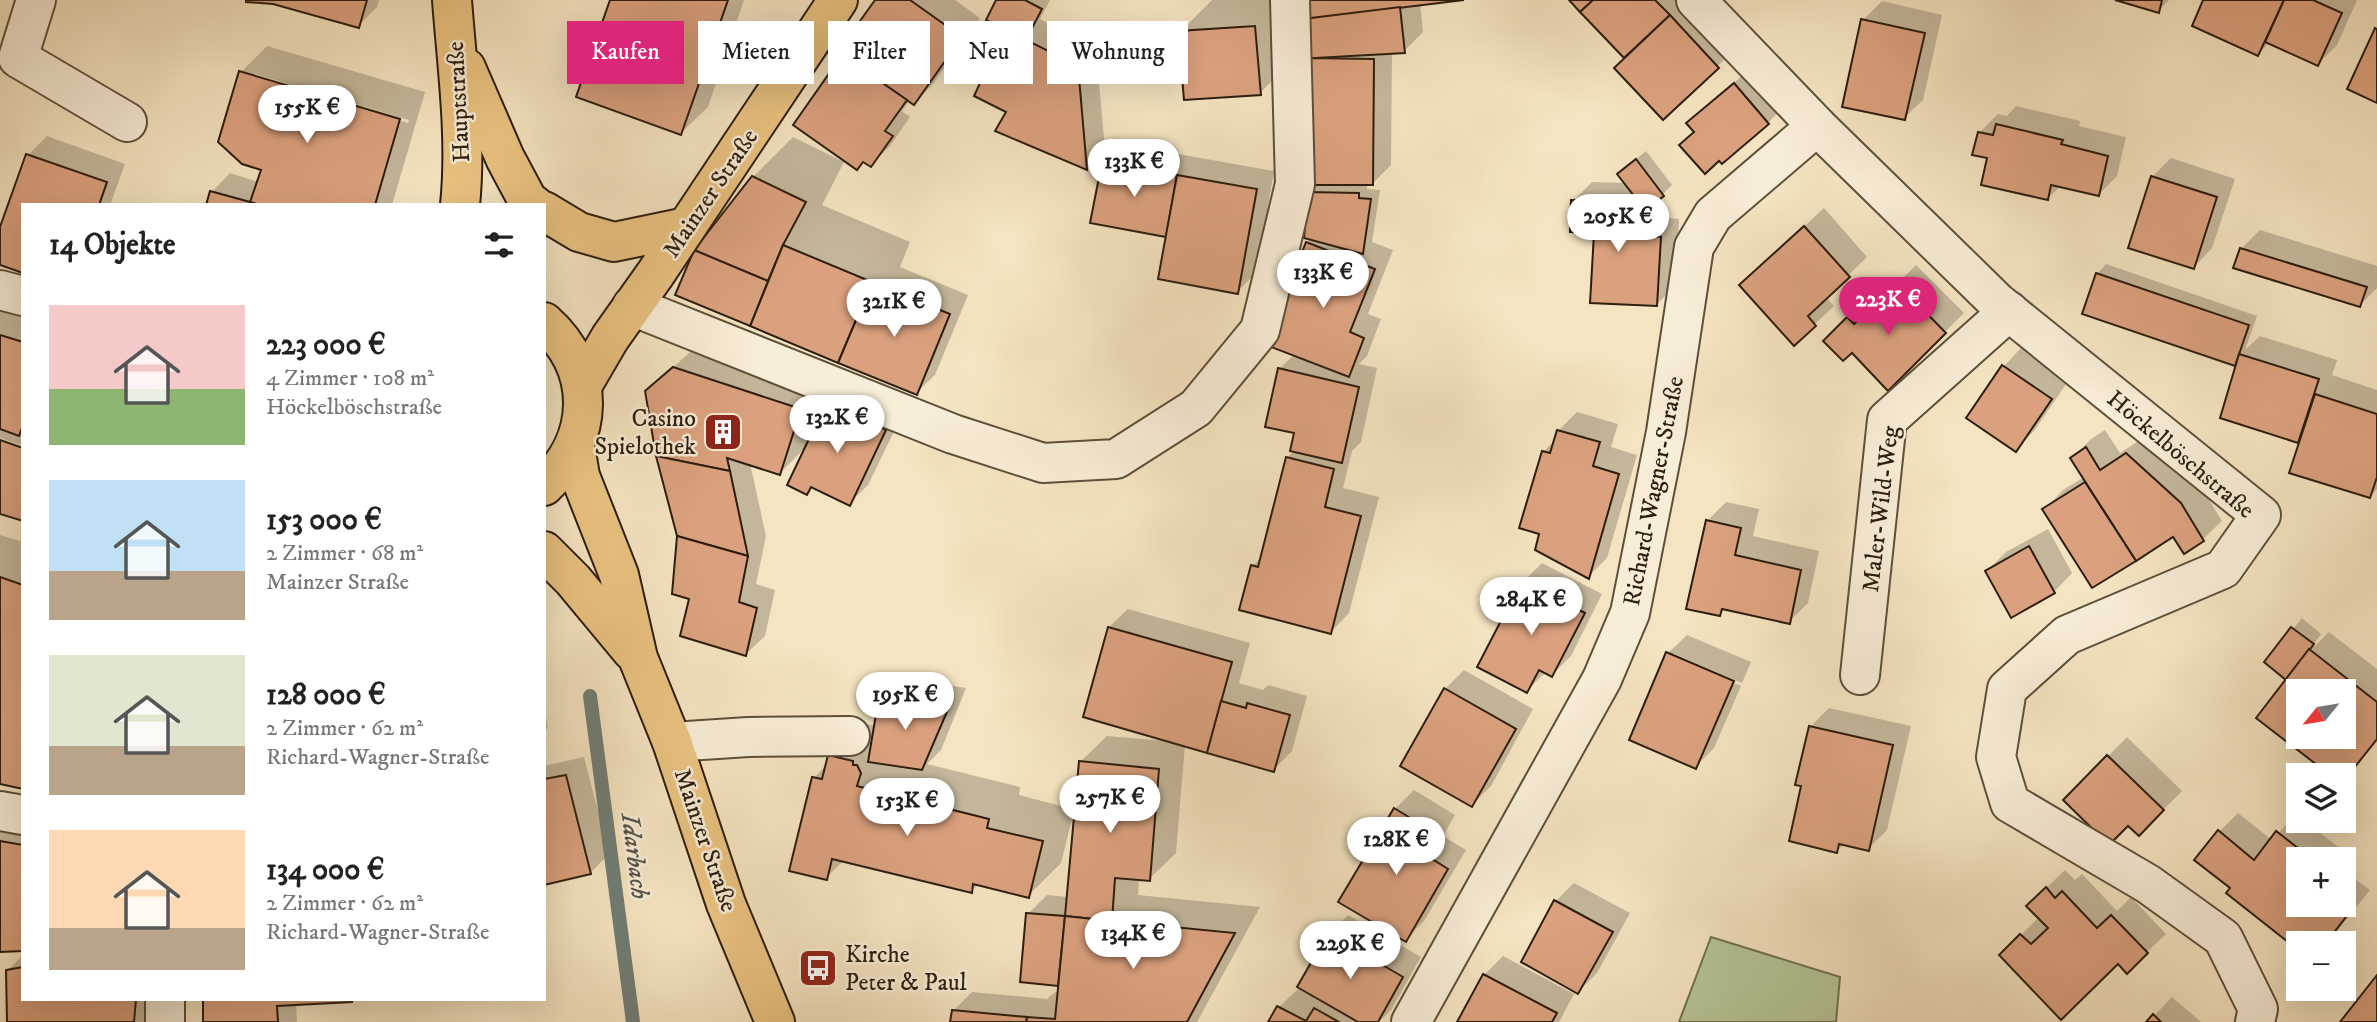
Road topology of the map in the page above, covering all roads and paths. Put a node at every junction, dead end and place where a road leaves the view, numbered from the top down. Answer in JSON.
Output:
{"nodes":[{"id":1,"x":36,"y":0,"type":"edge"},
{"id":2,"x":452,"y":0,"type":"edge"},
{"id":3,"x":838,"y":0,"type":"edge"},
{"id":4,"x":1290,"y":0,"type":"edge"},
{"id":5,"x":1696,"y":0,"type":"edge"},
{"id":6,"x":455,"y":43,"type":"junction"},
{"id":7,"x":127,"y":122,"type":"dead end"},
{"id":8,"x":1817,"y":126,"type":"junction"},
{"id":9,"x":460,"y":203,"type":"edge"},
{"id":10,"x":531,"y":203,"type":"edge"},
{"id":11,"x":546,"y":212,"type":"edge"},
{"id":12,"x":686,"y":227,"type":"junction"},
{"id":13,"x":0,"y":290,"type":"edge"},
{"id":14,"x":21,"y":295,"type":"edge"},
{"id":15,"x":632,"y":306,"type":"junction"},
{"id":16,"x":2009,"y":312,"type":"junction"},
{"id":17,"x":546,"y":324,"type":"edge"},
{"id":18,"x":582,"y":386,"type":"junction"},
{"id":19,"x":575,"y":446,"type":"junction"},
{"id":20,"x":546,"y":484,"type":"edge"},
{"id":21,"x":546,"y":553,"type":"edge"},
{"id":22,"x":638,"y":658,"type":"junction"},
{"id":23,"x":1860,"y":675,"type":"dead end"},
{"id":24,"x":850,"y":736,"type":"dead end"},
{"id":25,"x":672,"y":742,"type":"junction"},
{"id":26,"x":0,"y":811,"type":"edge"},
{"id":27,"x":21,"y":815,"type":"edge"},
{"id":28,"x":165,"y":1001,"type":"edge"},
{"id":29,"x":165,"y":1022,"type":"edge"},
{"id":30,"x":775,"y":1022,"type":"edge"},
{"id":31,"x":1411,"y":1022,"type":"edge"},
{"id":32,"x":2255,"y":1022,"type":"edge"}],
"edges":[{"from":1,"to":7,"type":"street"},
{"from":2,"to":6,"type":"main road","name":"Hauptstraße"},
{"from":3,"to":12,"type":"main road","name":"Mainzer Straße"},
{"from":4,"to":15,"type":"street"},
{"from":5,"to":8,"type":"street","name":"Höckelböschstraße"},
{"from":6,"to":9,"type":"main road","name":"Hauptstraße"},
{"from":6,"to":10,"type":"main road"},
{"from":8,"to":16,"type":"street","name":"Höckelböschstraße"},
{"from":8,"to":31,"type":"street","name":"Richard-Wagner-Straße"},
{"from":11,"to":12,"type":"main road"},
{"from":12,"to":15,"type":"main road","name":"Mainzer Straße"},
{"from":13,"to":14,"type":"street"},
{"from":15,"to":18,"type":"main road","name":"Mainzer Straße"},
{"from":16,"to":23,"type":"street","name":"Maler-Wild-Weg"},
{"from":16,"to":32,"type":"street","name":"Höckelböschstraße"},
{"from":17,"to":18,"type":"main road"},
{"from":18,"to":19,"type":"main road"},
{"from":19,"to":20,"type":"main road"},
{"from":19,"to":22,"type":"main road","name":"Mainzer Straße"},
{"from":21,"to":22,"type":"main road","name":"Mainzer Straße"},
{"from":22,"to":25,"type":"main road","name":"Mainzer Straße"},
{"from":24,"to":25,"type":"street"},
{"from":25,"to":30,"type":"main road","name":"Mainzer Straße"},
{"from":26,"to":27,"type":"street"},
{"from":28,"to":29,"type":"street"}]}
